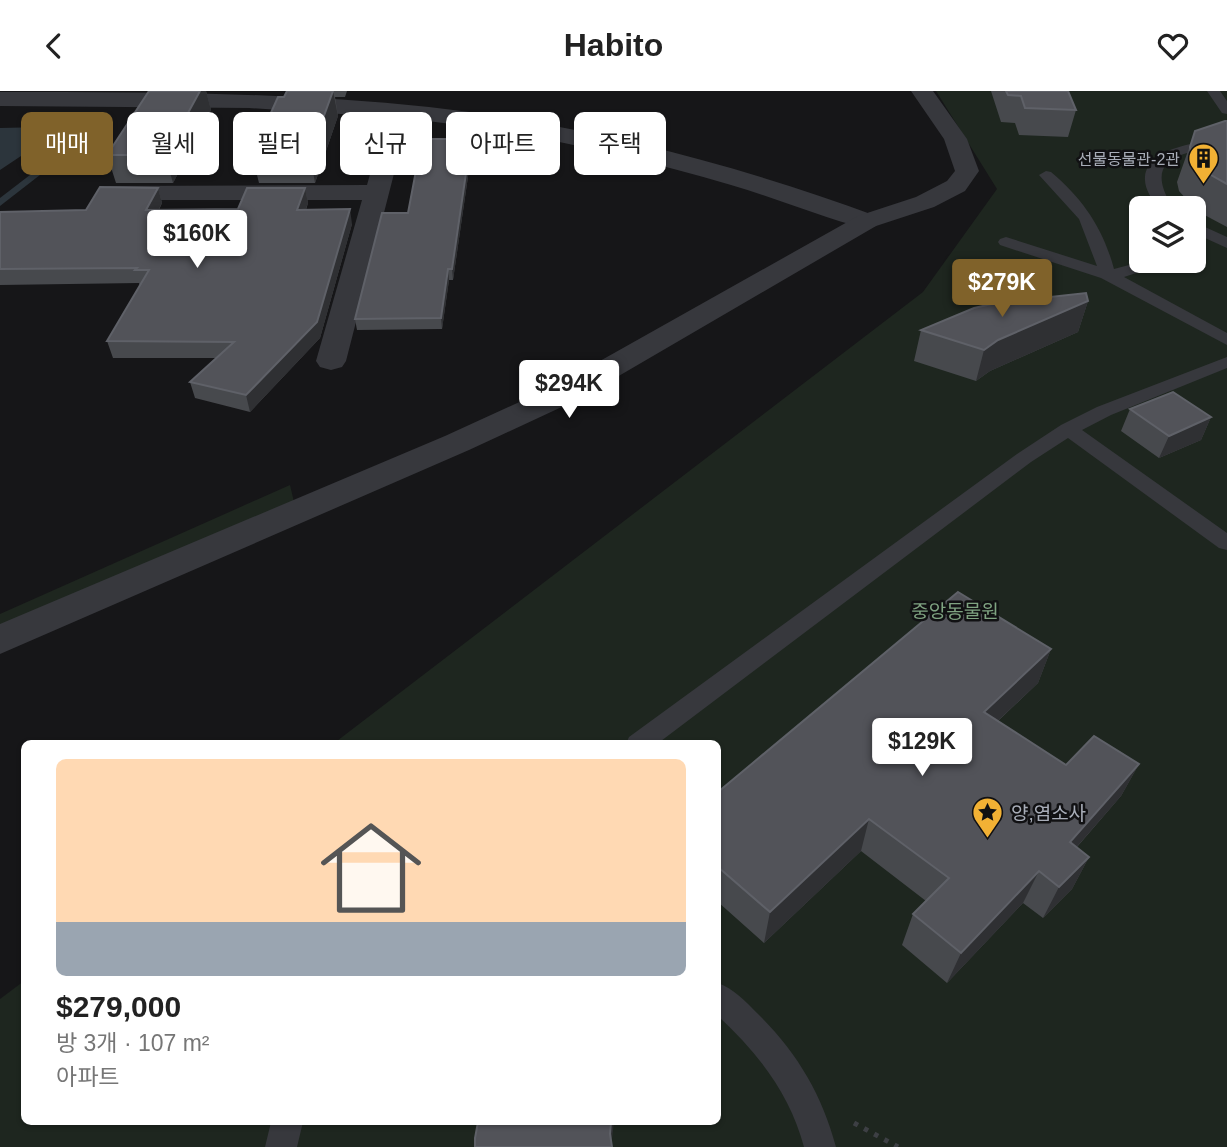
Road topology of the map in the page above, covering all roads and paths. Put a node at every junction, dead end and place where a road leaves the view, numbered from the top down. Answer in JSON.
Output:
{"nodes":[{"id":1,"x":922,"y":91,"type":"edge"},
{"id":2,"x":1213,"y":91,"type":"edge"},
{"id":3,"x":281,"y":96,"type":"edge"},
{"id":4,"x":0,"y":99,"type":"edge"},
{"id":5,"x":1227,"y":110,"type":"edge"},
{"id":6,"x":399,"y":111,"type":"junction"},
{"id":7,"x":1227,"y":143,"type":"edge"},
{"id":8,"x":1046,"y":175,"type":"dead end"},
{"id":9,"x":377,"y":192,"type":"junction"},
{"id":10,"x":110,"y":193,"type":"edge"},
{"id":11,"x":1158,"y":196,"type":"edge"},
{"id":12,"x":867,"y":221,"type":"junction"},
{"id":13,"x":1006,"y":242,"type":"dead end"},
{"id":14,"x":1129,"y":272,"type":"edge"},
{"id":15,"x":1107,"y":275,"type":"junction"},
{"id":16,"x":1227,"y":340,"type":"edge"},
{"id":17,"x":331,"y":361,"type":"dead end"},
{"id":18,"x":1224,"y":367,"type":"edge"},
{"id":19,"x":1068,"y":429,"type":"junction"},
{"id":20,"x":1227,"y":543,"type":"edge"},
{"id":21,"x":0,"y":640,"type":"edge"},
{"id":22,"x":643,"y":740,"type":"edge"},
{"id":23,"x":721,"y":1000,"type":"edge"},
{"id":24,"x":286,"y":1125,"type":"edge"},
{"id":25,"x":281,"y":1147,"type":"edge"},
{"id":26,"x":820,"y":1147,"type":"edge"}],
"edges":[{"from":1,"to":12,"type":"street"},
{"from":2,"to":5,"type":"lane"},
{"from":3,"to":4,"type":"street"},
{"from":3,"to":6,"type":"street"},
{"from":6,"to":9,"type":"street"},
{"from":6,"to":12,"type":"street"},
{"from":7,"to":11,"type":"lane"},
{"from":8,"to":15,"type":"lane"},
{"from":9,"to":10,"type":"street"},
{"from":9,"to":17,"type":"street"},
{"from":12,"to":21,"type":"street"},
{"from":13,"to":15,"type":"lane"},
{"from":14,"to":15,"type":"lane"},
{"from":15,"to":16,"type":"lane"},
{"from":18,"to":19,"type":"lane"},
{"from":19,"to":20,"type":"lane"},
{"from":19,"to":22,"type":"lane"},
{"from":23,"to":26,"type":"lane"},
{"from":24,"to":25,"type":"lane"}]}
